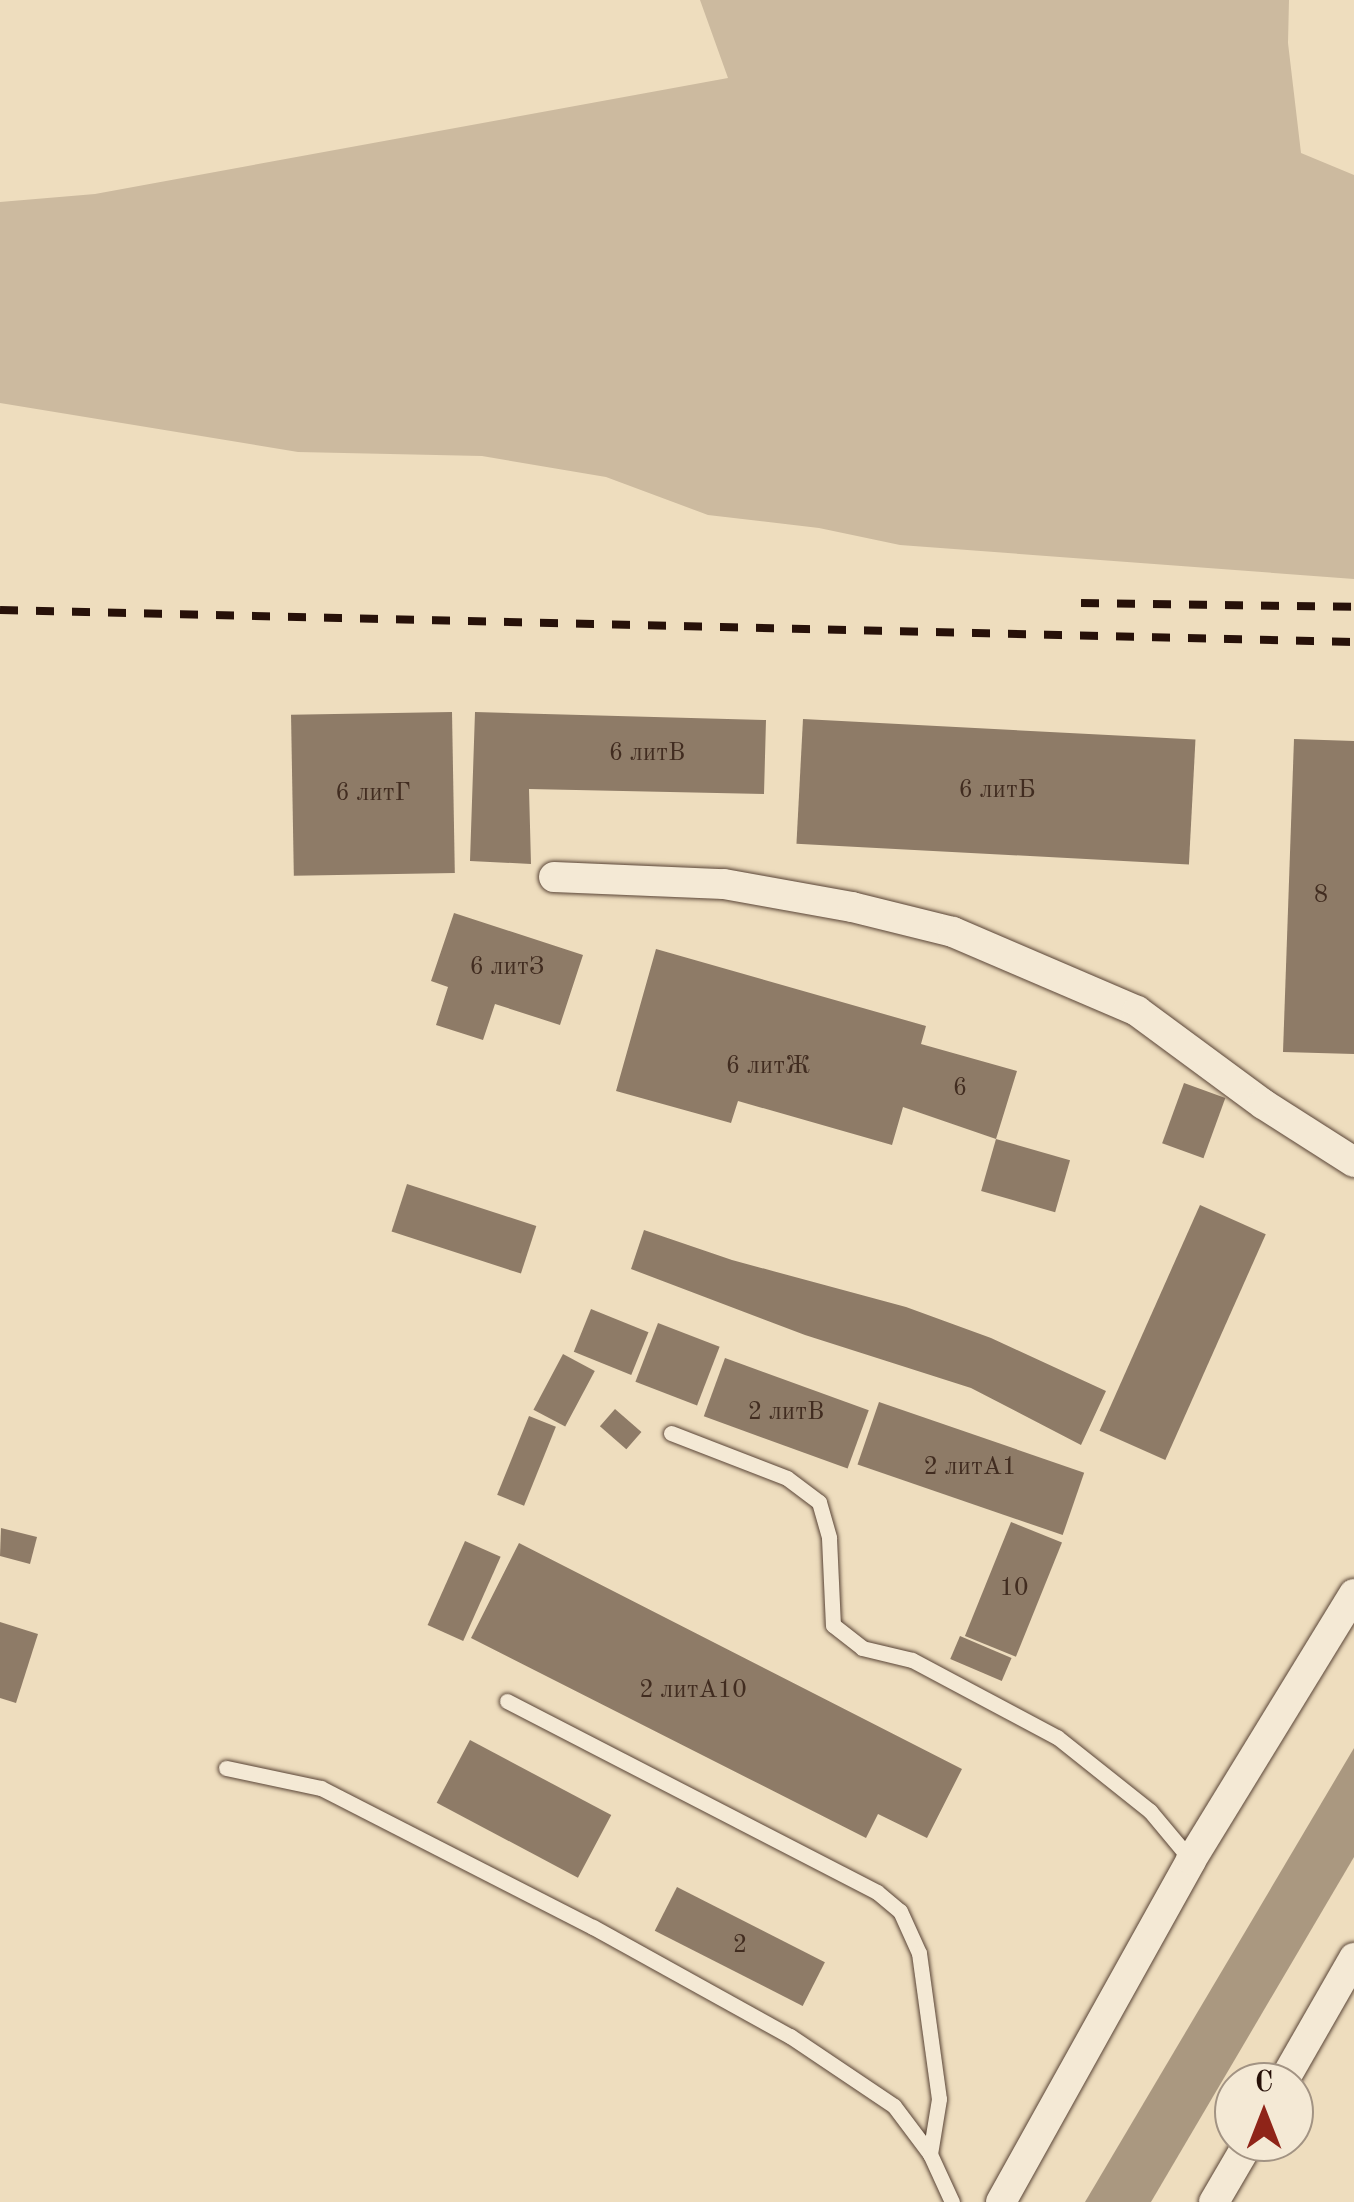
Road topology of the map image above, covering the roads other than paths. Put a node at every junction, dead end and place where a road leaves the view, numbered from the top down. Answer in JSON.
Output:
{"nodes":[{"id":1,"x":554,"y":877,"type":"dead end"},
{"id":2,"x":1354,"y":1162,"type":"edge"},
{"id":3,"x":671,"y":1433,"type":"dead end"},
{"id":4,"x":1354,"y":1594,"type":"edge"},
{"id":5,"x":507,"y":1701,"type":"dead end"},
{"id":6,"x":226,"y":1768,"type":"dead end"},
{"id":7,"x":1192,"y":1860,"type":"junction"},
{"id":8,"x":1354,"y":1958,"type":"edge"},
{"id":9,"x":1294,"y":2062,"type":"edge"},
{"id":10,"x":930,"y":2154,"type":"junction"},
{"id":11,"x":1237,"y":2162,"type":"edge"},
{"id":12,"x":952,"y":2202,"type":"edge"},
{"id":13,"x":1001,"y":2202,"type":"edge"},
{"id":14,"x":1214,"y":2202,"type":"edge"}],
"edges":[{"from":1,"to":2,"type":"street"},
{"from":3,"to":7,"type":"lane"},
{"from":4,"to":7,"type":"street"},
{"from":5,"to":10,"type":"lane"},
{"from":6,"to":10,"type":"lane"},
{"from":7,"to":13,"type":"street"},
{"from":8,"to":9,"type":"street"},
{"from":10,"to":12,"type":"lane"},
{"from":11,"to":14,"type":"street"}]}
